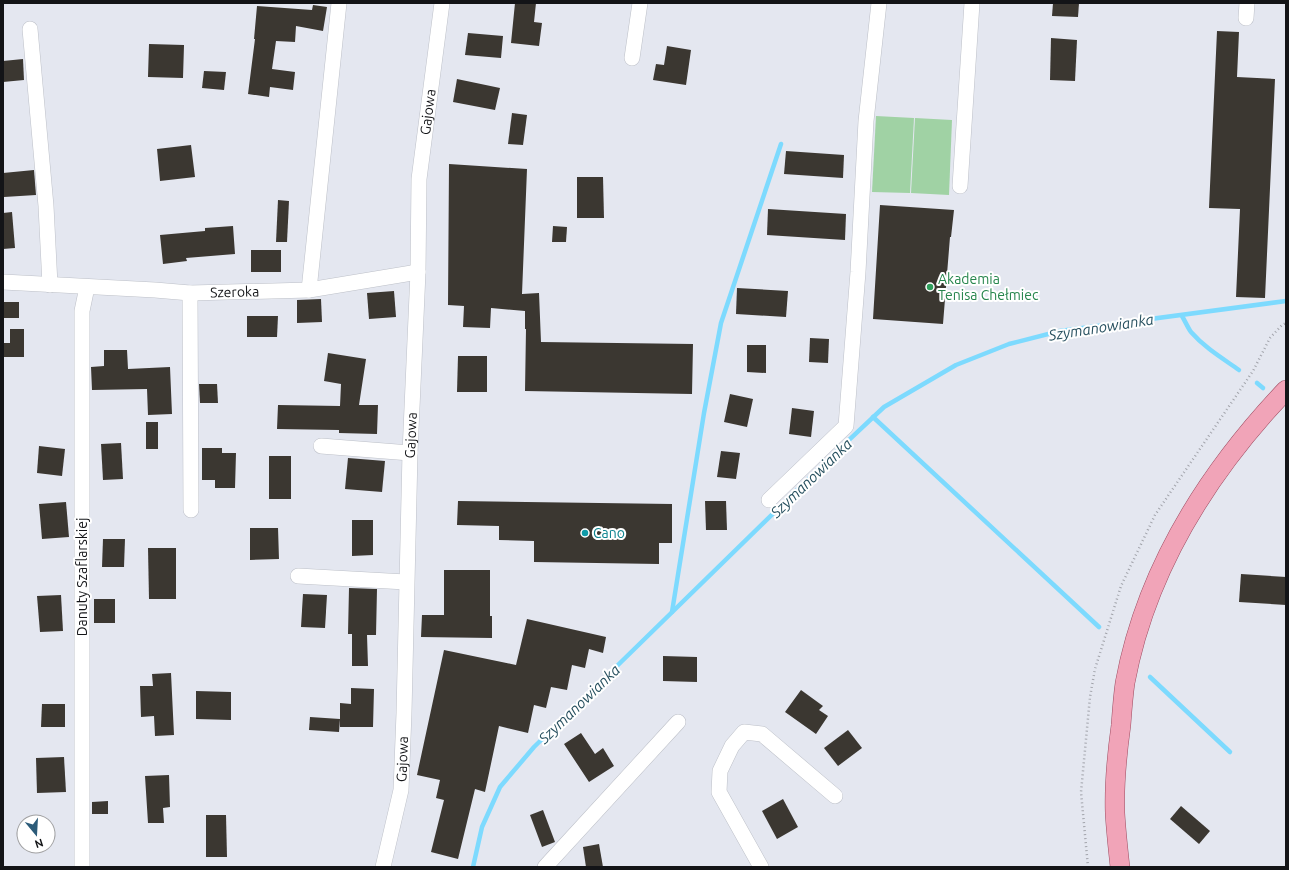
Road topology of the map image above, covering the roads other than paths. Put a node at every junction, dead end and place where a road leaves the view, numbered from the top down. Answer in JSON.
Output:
{"nodes":[{"id":1,"x":339,"y":3,"type":"edge"},
{"id":2,"x":442,"y":3,"type":"edge"},
{"id":3,"x":640,"y":3,"type":"edge"},
{"id":4,"x":879,"y":3,"type":"edge"},
{"id":5,"x":972,"y":3,"type":"edge"},
{"id":6,"x":30,"y":29,"type":"dead end"},
{"id":7,"x":632,"y":58,"type":"dead end"},
{"id":8,"x":960,"y":186,"type":"dead end"},
{"id":9,"x":418,"y":272,"type":"junction"},
{"id":10,"x":3,"y":282,"type":"edge"},
{"id":11,"x":50,"y":285,"type":"junction"},
{"id":12,"x":87,"y":287,"type":"junction"},
{"id":13,"x":309,"y":290,"type":"junction"},
{"id":14,"x":190,"y":293,"type":"junction"},
{"id":15,"x":1286,"y":390,"type":"edge"},
{"id":16,"x":321,"y":446,"type":"dead end"},
{"id":17,"x":410,"y":453,"type":"junction"},
{"id":18,"x":769,"y":500,"type":"dead end"},
{"id":19,"x":191,"y":510,"type":"dead end"},
{"id":20,"x":298,"y":576,"type":"dead end"},
{"id":21,"x":406,"y":582,"type":"junction"},
{"id":22,"x":678,"y":722,"type":"dead end"},
{"id":23,"x":835,"y":796,"type":"dead end"},
{"id":24,"x":82,"y":867,"type":"edge"},
{"id":25,"x":384,"y":867,"type":"edge"},
{"id":26,"x":545,"y":867,"type":"edge"},
{"id":27,"x":761,"y":867,"type":"edge"},
{"id":28,"x":1120,"y":867,"type":"edge"}],
"edges":[{"from":1,"to":13,"type":"street"},
{"from":2,"to":9,"type":"street","name":"Gajowa"},
{"from":3,"to":7,"type":"street"},
{"from":4,"to":18,"type":"street"},
{"from":5,"to":8,"type":"street"},
{"from":6,"to":11,"type":"street"},
{"from":9,"to":13,"type":"street","name":"Szeroka"},
{"from":9,"to":17,"type":"street","name":"Gajowa"},
{"from":10,"to":11,"type":"street","name":"Szeroka"},
{"from":11,"to":12,"type":"street","name":"Szeroka"},
{"from":12,"to":14,"type":"street","name":"Szeroka"},
{"from":12,"to":24,"type":"street","name":"Danuty Szaflarskiej"},
{"from":13,"to":14,"type":"street","name":"Szeroka"},
{"from":14,"to":19,"type":"street"},
{"from":15,"to":28,"type":"main road"},
{"from":16,"to":17,"type":"street"},
{"from":17,"to":21,"type":"street","name":"Gajowa"},
{"from":20,"to":21,"type":"street"},
{"from":21,"to":25,"type":"street","name":"Gajowa"},
{"from":22,"to":26,"type":"street"},
{"from":23,"to":27,"type":"street"}]}
